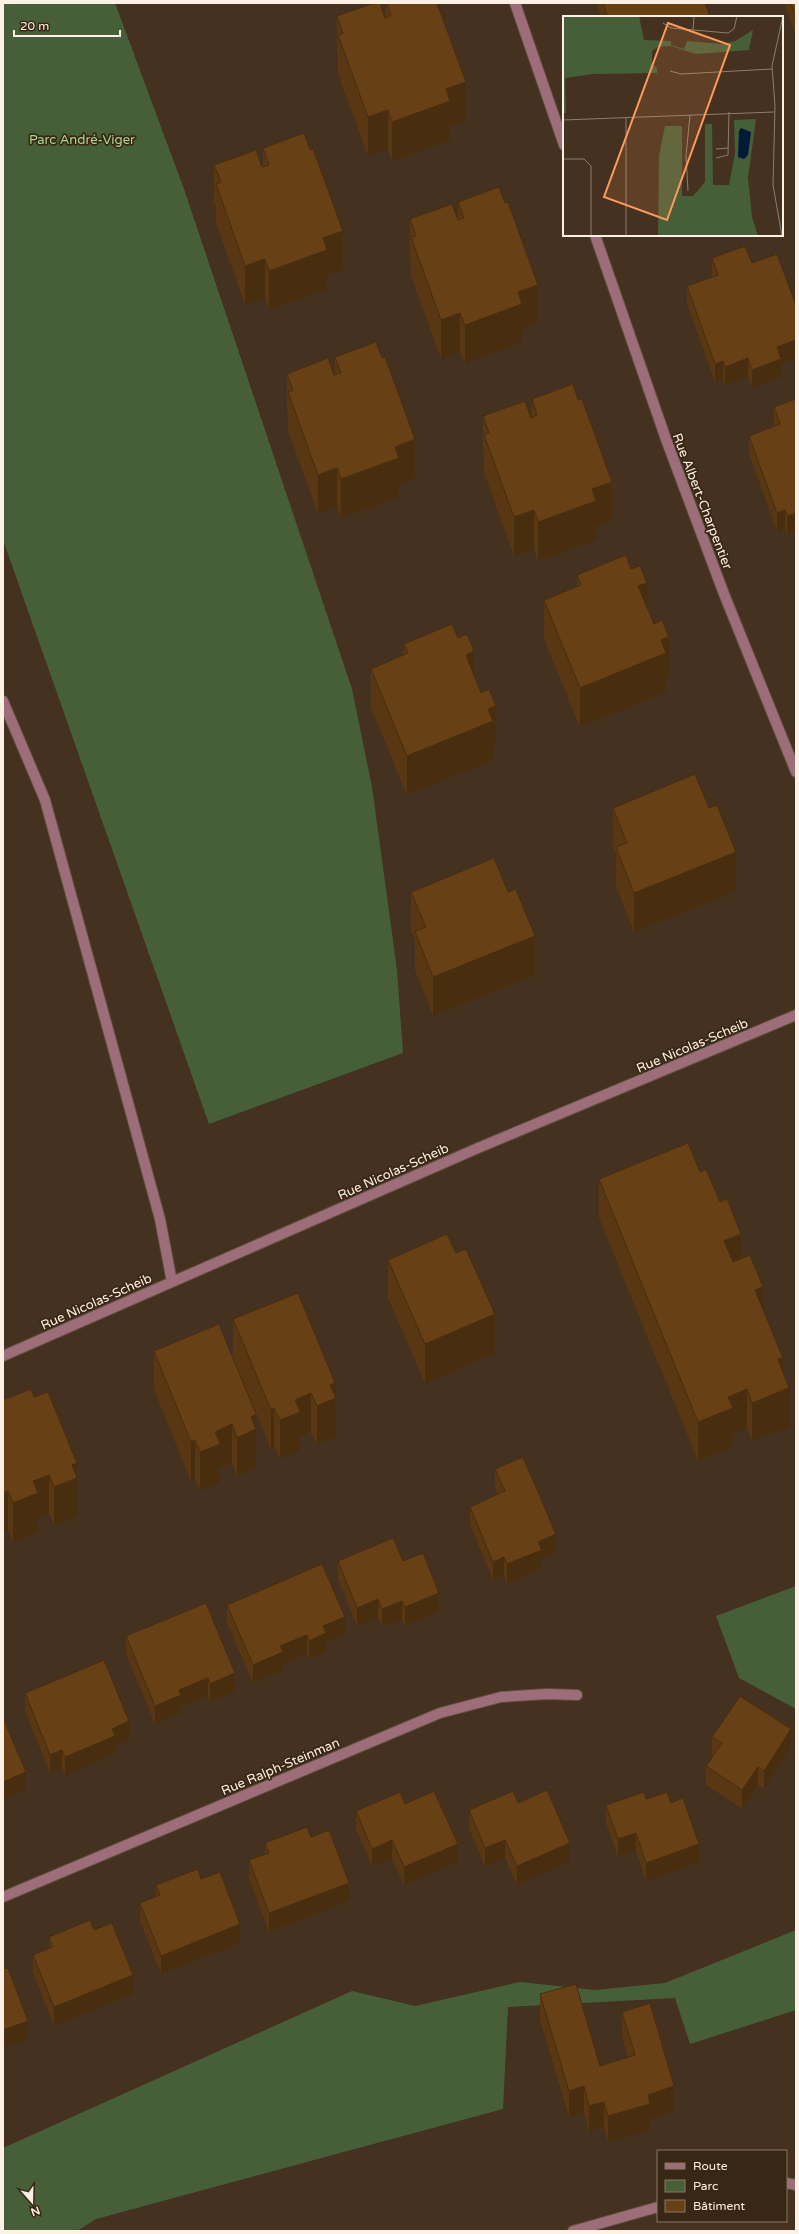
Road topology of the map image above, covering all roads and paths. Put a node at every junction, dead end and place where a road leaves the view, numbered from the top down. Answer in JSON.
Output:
{"nodes":[{"id":1,"x":515,"y":3,"type":"edge"},
{"id":2,"x":563,"y":142,"type":"edge"},
{"id":3,"x":595,"y":236,"type":"edge"},
{"id":4,"x":3,"y":701,"type":"edge"},
{"id":5,"x":796,"y":772,"type":"edge"},
{"id":6,"x":796,"y":1015,"type":"edge"},
{"id":7,"x":172,"y":1282,"type":"junction"},
{"id":8,"x":3,"y":1356,"type":"edge"},
{"id":9,"x":577,"y":1695,"type":"dead end"},
{"id":10,"x":3,"y":1897,"type":"edge"},
{"id":11,"x":657,"y":2208,"type":"edge"},
{"id":12,"x":573,"y":2231,"type":"edge"}],
"edges":[{"from":1,"to":2,"type":"street"},
{"from":3,"to":5,"type":"street","name":"Rue Albert-Charpentier"},
{"from":4,"to":7,"type":"street"},
{"from":6,"to":7,"type":"street","name":"Rue Nicolas-Scheib"},
{"from":7,"to":8,"type":"street","name":"Rue Nicolas-Scheib"},
{"from":9,"to":10,"type":"street","name":"Rue Ralph-Steinman"},
{"from":11,"to":12,"type":"street"}]}
